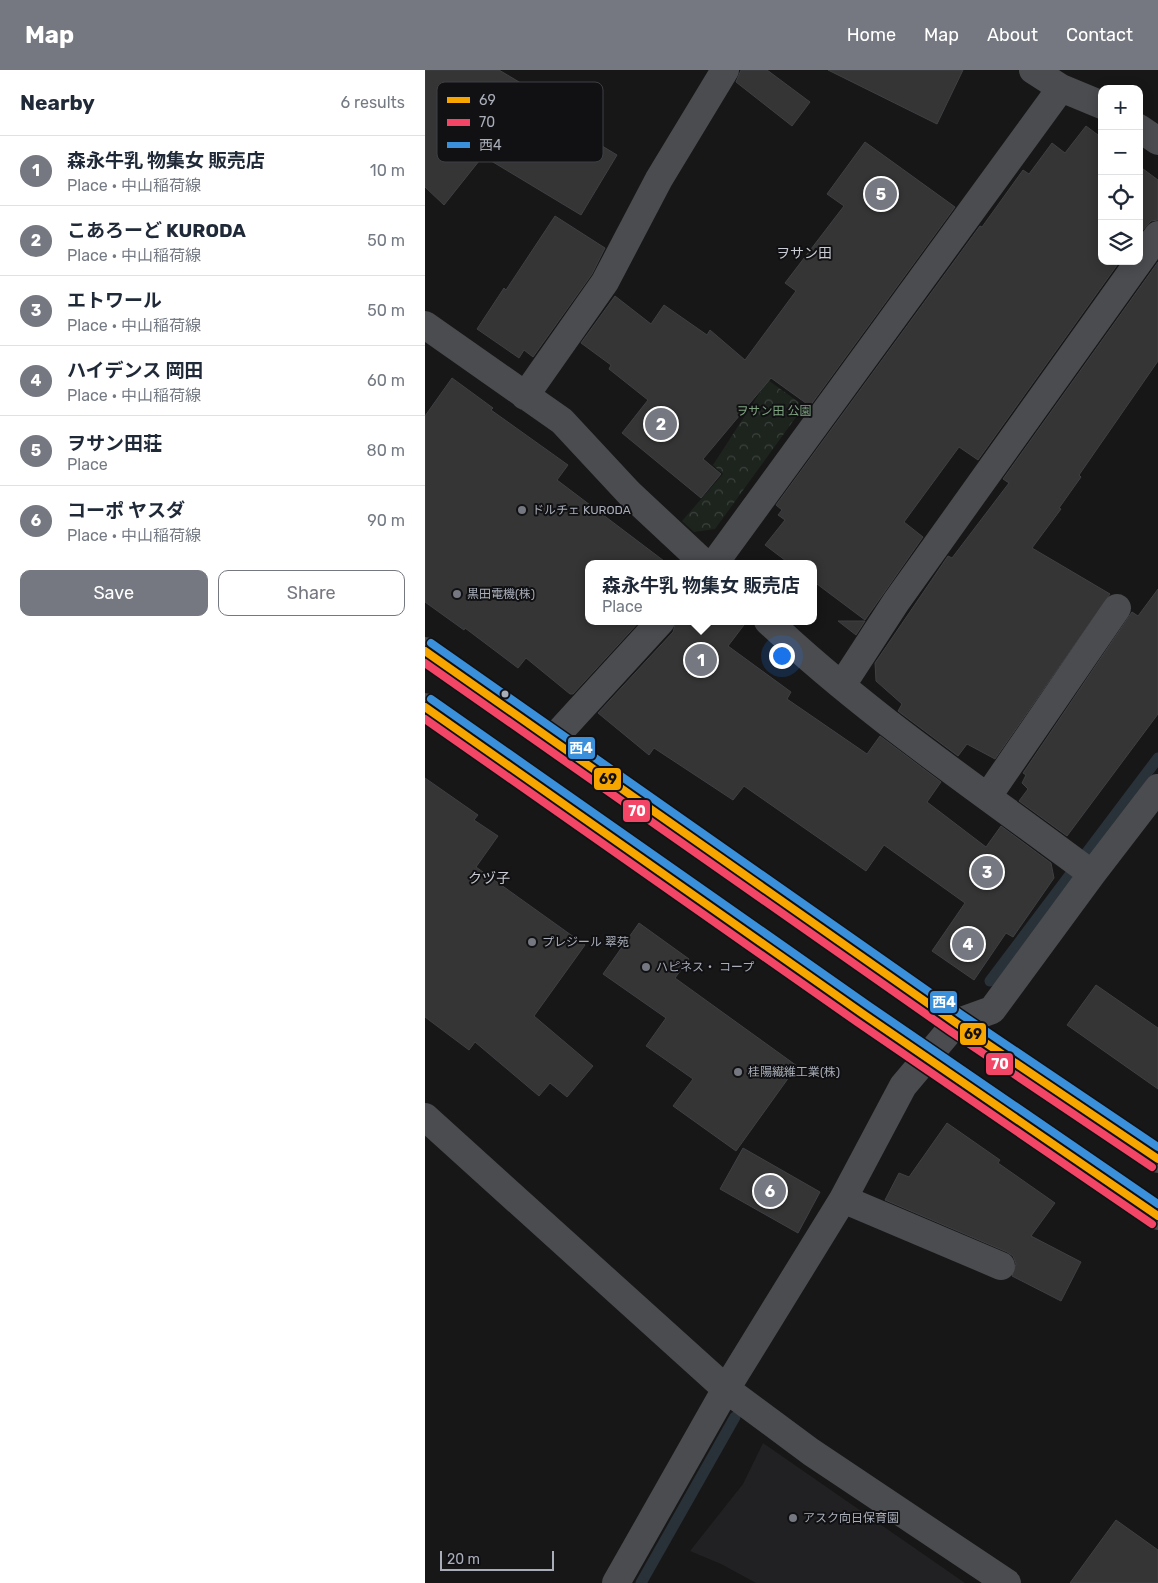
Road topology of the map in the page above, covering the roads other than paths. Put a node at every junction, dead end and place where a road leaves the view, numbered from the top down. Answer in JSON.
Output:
{"nodes":[{"id":1,"x":725,"y":70,"type":"edge"},
{"id":2,"x":1033,"y":70,"type":"edge"},
{"id":3,"x":1061,"y":88,"type":"junction"},
{"id":4,"x":1098,"y":103,"type":"edge"},
{"id":5,"x":1142,"y":130,"type":"edge"},
{"id":6,"x":1158,"y":141,"type":"edge"},
{"id":7,"x":1158,"y":235,"type":"edge"},
{"id":8,"x":425,"y":325,"type":"edge"},
{"id":9,"x":525,"y":396,"type":"junction"},
{"id":10,"x":701,"y":560,"type":"edge"},
{"id":11,"x":717,"y":560,"type":"edge"},
{"id":12,"x":1117,"y":608,"type":"dead end"},
{"id":13,"x":657,"y":625,"type":"edge"},
{"id":14,"x":773,"y":625,"type":"edge"},
{"id":15,"x":425,"y":651,"type":"edge"},
{"id":16,"x":842,"y":685,"type":"junction"},
{"id":17,"x":425,"y":707,"type":"edge"},
{"id":18,"x":552,"y":740,"type":"junction"},
{"id":19,"x":1158,"y":788,"type":"edge"},
{"id":20,"x":988,"y":796,"type":"junction"},
{"id":21,"x":1092,"y":874,"type":"junction"},
{"id":22,"x":956,"y":1023,"type":"junction"},
{"id":23,"x":926,"y":1057,"type":"junction"},
{"id":24,"x":425,"y":1117,"type":"edge"},
{"id":25,"x":1158,"y":1159,"type":"edge"},
{"id":26,"x":843,"y":1199,"type":"junction"},
{"id":27,"x":1158,"y":1216,"type":"edge"},
{"id":28,"x":1001,"y":1266,"type":"dead end"},
{"id":29,"x":726,"y":1389,"type":"junction"},
{"id":30,"x":616,"y":1583,"type":"edge"},
{"id":31,"x":1007,"y":1583,"type":"edge"}],
"edges":[{"from":1,"to":9,"type":"street"},
{"from":2,"to":3,"type":"street"},
{"from":3,"to":4,"type":"street"},
{"from":3,"to":11,"type":"street"},
{"from":5,"to":6,"type":"street"},
{"from":7,"to":16,"type":"street"},
{"from":8,"to":9,"type":"street"},
{"from":9,"to":10,"type":"street"},
{"from":12,"to":20,"type":"street"},
{"from":13,"to":18,"type":"street"},
{"from":14,"to":16,"type":"street"},
{"from":15,"to":18,"type":"main road"},
{"from":16,"to":20,"type":"street"},
{"from":17,"to":23,"type":"main road"},
{"from":18,"to":22,"type":"main road"},
{"from":19,"to":21,"type":"street"},
{"from":20,"to":21,"type":"street"},
{"from":21,"to":22,"type":"street"},
{"from":22,"to":23,"type":"street"},
{"from":22,"to":25,"type":"main road"},
{"from":23,"to":26,"type":"street"},
{"from":23,"to":27,"type":"main road"},
{"from":24,"to":29,"type":"street"},
{"from":26,"to":28,"type":"street"},
{"from":26,"to":29,"type":"street"},
{"from":29,"to":30,"type":"street"},
{"from":29,"to":31,"type":"street"}]}
